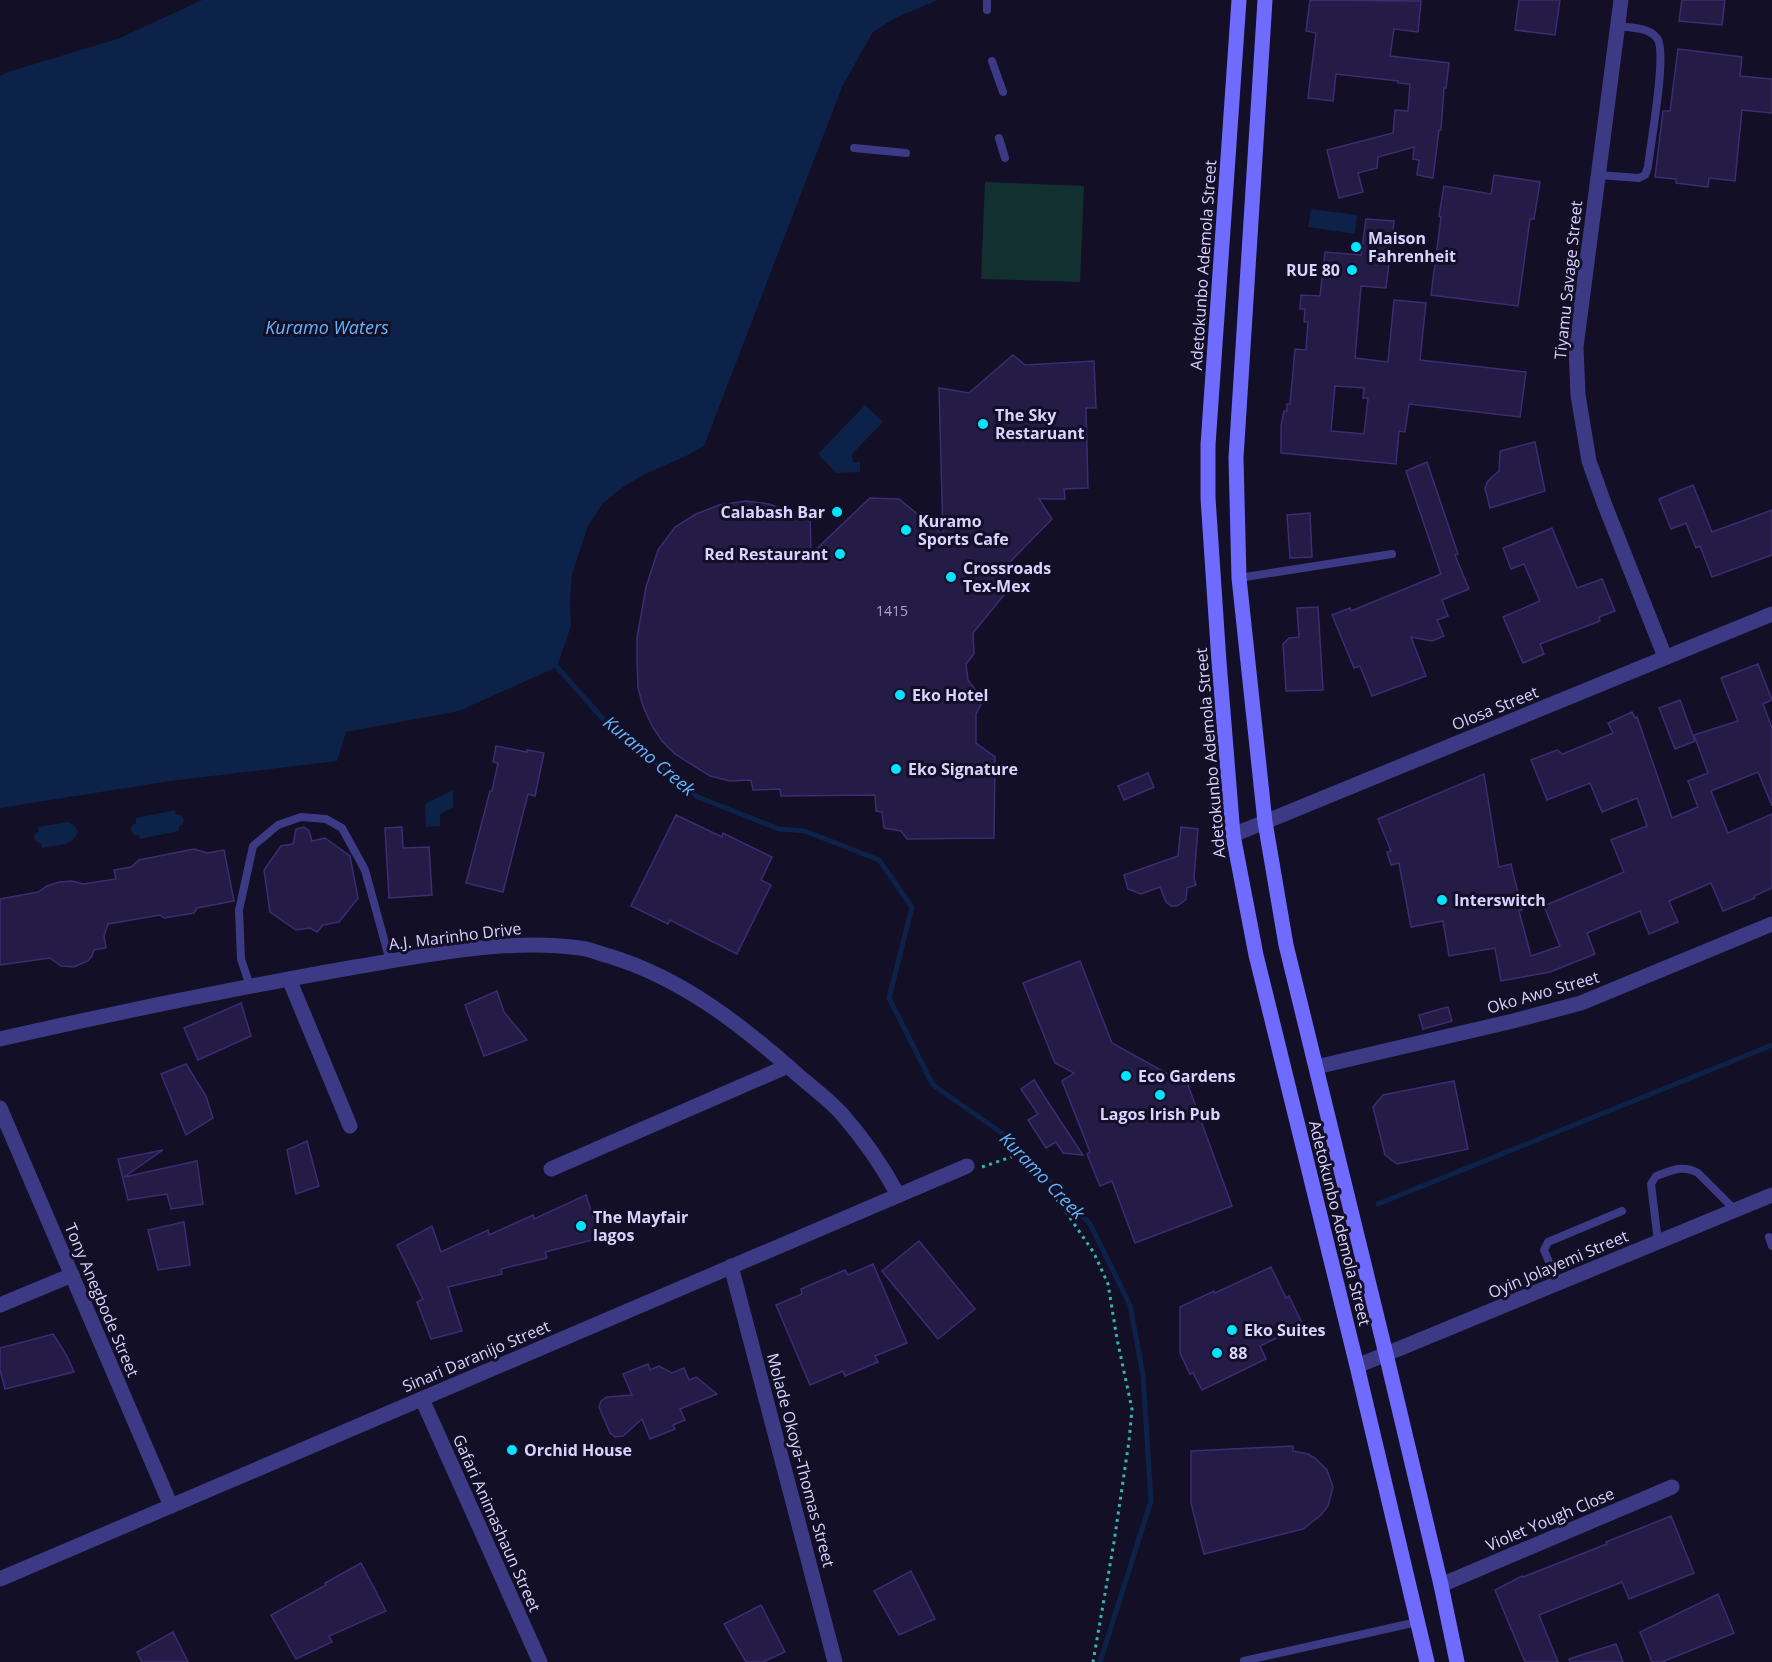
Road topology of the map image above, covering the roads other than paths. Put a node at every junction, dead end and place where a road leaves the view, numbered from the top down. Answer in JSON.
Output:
{"nodes":[{"id":1,"x":987,"y":0,"type":"edge"},
{"id":2,"x":1239,"y":0,"type":"edge"},
{"id":3,"x":1264,"y":0,"type":"edge"},
{"id":4,"x":1621,"y":0,"type":"edge"},
{"id":5,"x":987,"y":10,"type":"dead end"},
{"id":6,"x":1618,"y":26,"type":"junction"},
{"id":7,"x":992,"y":61,"type":"dead end"},
{"id":8,"x":1003,"y":92,"type":"dead end"},
{"id":9,"x":999,"y":138,"type":"dead end"},
{"id":10,"x":854,"y":148,"type":"dead end"},
{"id":11,"x":906,"y":153,"type":"dead end"},
{"id":12,"x":1005,"y":158,"type":"dead end"},
{"id":13,"x":1598,"y":175,"type":"junction"},
{"id":14,"x":1392,"y":554,"type":"dead end"},
{"id":15,"x":1239,"y":578,"type":"junction"},
{"id":16,"x":1772,"y":614,"type":"edge"},
{"id":17,"x":1665,"y":657,"type":"junction"},
{"id":18,"x":1265,"y":822,"type":"junction"},
{"id":19,"x":1233,"y":835,"type":"junction"},
{"id":20,"x":1772,"y":924,"type":"edge"},
{"id":21,"x":390,"y":961,"type":"junction"},
{"id":22,"x":289,"y":979,"type":"junction"},
{"id":23,"x":250,"y":986,"type":"junction"},
{"id":24,"x":0,"y":1039,"type":"edge"},
{"id":25,"x":788,"y":1066,"type":"junction"},
{"id":26,"x":1316,"y":1067,"type":"junction"},
{"id":27,"x":0,"y":1108,"type":"edge"},
{"id":28,"x":350,"y":1126,"type":"dead end"},
{"id":29,"x":967,"y":1166,"type":"road end"},
{"id":30,"x":551,"y":1169,"type":"dead end"},
{"id":31,"x":898,"y":1195,"type":"junction"},
{"id":32,"x":1772,"y":1195,"type":"edge"},
{"id":33,"x":1735,"y":1210,"type":"junction"},
{"id":34,"x":1622,"y":1211,"type":"dead end"},
{"id":35,"x":1658,"y":1242,"type":"junction"},
{"id":36,"x":731,"y":1266,"type":"junction"},
{"id":37,"x":72,"y":1275,"type":"junction"},
{"id":38,"x":1558,"y":1283,"type":"junction"},
{"id":39,"x":0,"y":1305,"type":"edge"},
{"id":40,"x":1386,"y":1354,"type":"junction"},
{"id":41,"x":1357,"y":1366,"type":"junction"},
{"id":42,"x":422,"y":1399,"type":"junction"},
{"id":43,"x":1672,"y":1487,"type":"dead end"},
{"id":44,"x":171,"y":1506,"type":"junction"},
{"id":45,"x":0,"y":1579,"type":"edge"},
{"id":46,"x":1442,"y":1585,"type":"junction"},
{"id":47,"x":1418,"y":1622,"type":"junction"},
{"id":48,"x":1244,"y":1661,"type":"edge"},
{"id":49,"x":540,"y":1662,"type":"edge"},
{"id":50,"x":835,"y":1662,"type":"edge"},
{"id":51,"x":1427,"y":1662,"type":"edge"},
{"id":52,"x":1457,"y":1662,"type":"edge"}],
"edges":[{"from":1,"to":5,"type":"lane"},
{"from":2,"to":19,"type":"main road","name":"Adetokunbo Ademola Street"},
{"from":3,"to":15,"type":"main road","name":"Adetokunbo Ademola Street"},
{"from":4,"to":6,"type":"street","name":"Tiyamu Savage Street"},
{"from":6,"to":13,"type":"street","name":"Tiyamu Savage Street"},
{"from":6,"to":13,"type":"lane"},
{"from":7,"to":8,"type":"lane"},
{"from":9,"to":12,"type":"lane"},
{"from":10,"to":11,"type":"lane"},
{"from":13,"to":17,"type":"street","name":"Tiyamu Savage Street"},
{"from":14,"to":15,"type":"lane"},
{"from":15,"to":18,"type":"main road","name":"Adetokunbo Ademola Street"},
{"from":16,"to":17,"type":"street","name":"Olosa Street"},
{"from":17,"to":18,"type":"street","name":"Olosa Street"},
{"from":18,"to":19,"type":"street","name":"Olosa Street"},
{"from":18,"to":26,"type":"main road","name":"Adetokunbo Ademola Street"},
{"from":19,"to":41,"type":"main road","name":"Adetokunbo Ademola Street"},
{"from":20,"to":26,"type":"street","name":"Oko Awo Street"},
{"from":21,"to":22,"type":"street","name":"A.J. Marinho Drive"},
{"from":21,"to":23,"type":"lane"},
{"from":21,"to":25,"type":"street","name":"A.J. Marinho Drive"},
{"from":22,"to":23,"type":"street","name":"A.J. Marinho Drive"},
{"from":22,"to":28,"type":"street"},
{"from":23,"to":24,"type":"street","name":"A.J. Marinho Drive"},
{"from":25,"to":30,"type":"street"},
{"from":25,"to":31,"type":"street","name":"A.J. Marinho Drive"},
{"from":26,"to":40,"type":"main road","name":"Adetokunbo Ademola Street"},
{"from":27,"to":37,"type":"street","name":"Tony Anegbode Street"},
{"from":29,"to":31,"type":"street","name":"Sinari Daranijo Street"},
{"from":31,"to":36,"type":"street","name":"Sinari Daranijo Street"},
{"from":32,"to":33,"type":"street","name":"Oyin Jolayemi Street"},
{"from":33,"to":35,"type":"street","name":"Oyin Jolayemi Street"},
{"from":33,"to":35,"type":"lane"},
{"from":34,"to":38,"type":"lane"},
{"from":35,"to":38,"type":"street","name":"Oyin Jolayemi Street"},
{"from":36,"to":42,"type":"street","name":"Sinari Daranijo Street"},
{"from":36,"to":50,"type":"street","name":"Molade Okoya-Thomas Street"},
{"from":37,"to":39,"type":"street"},
{"from":37,"to":44,"type":"street","name":"Tony Anegbode Street"},
{"from":38,"to":40,"type":"street","name":"Oyin Jolayemi Street"},
{"from":40,"to":41,"type":"street","name":"Oyin Jolayemi Street"},
{"from":40,"to":46,"type":"main road","name":"Adetokunbo Ademola Street"},
{"from":41,"to":47,"type":"main road","name":"Adetokunbo Ademola Street"},
{"from":42,"to":44,"type":"street","name":"Sinari Daranijo Street"},
{"from":42,"to":49,"type":"street","name":"Gafari Animashaun Street"},
{"from":43,"to":46,"type":"street","name":"Violet Yough Close"},
{"from":44,"to":45,"type":"street","name":"Sinari Daranijo Street"},
{"from":46,"to":52,"type":"main road","name":"Adetokunbo Ademola Street"},
{"from":47,"to":48,"type":"lane"},
{"from":47,"to":51,"type":"main road","name":"Adetokunbo Ademola Street"}]}
